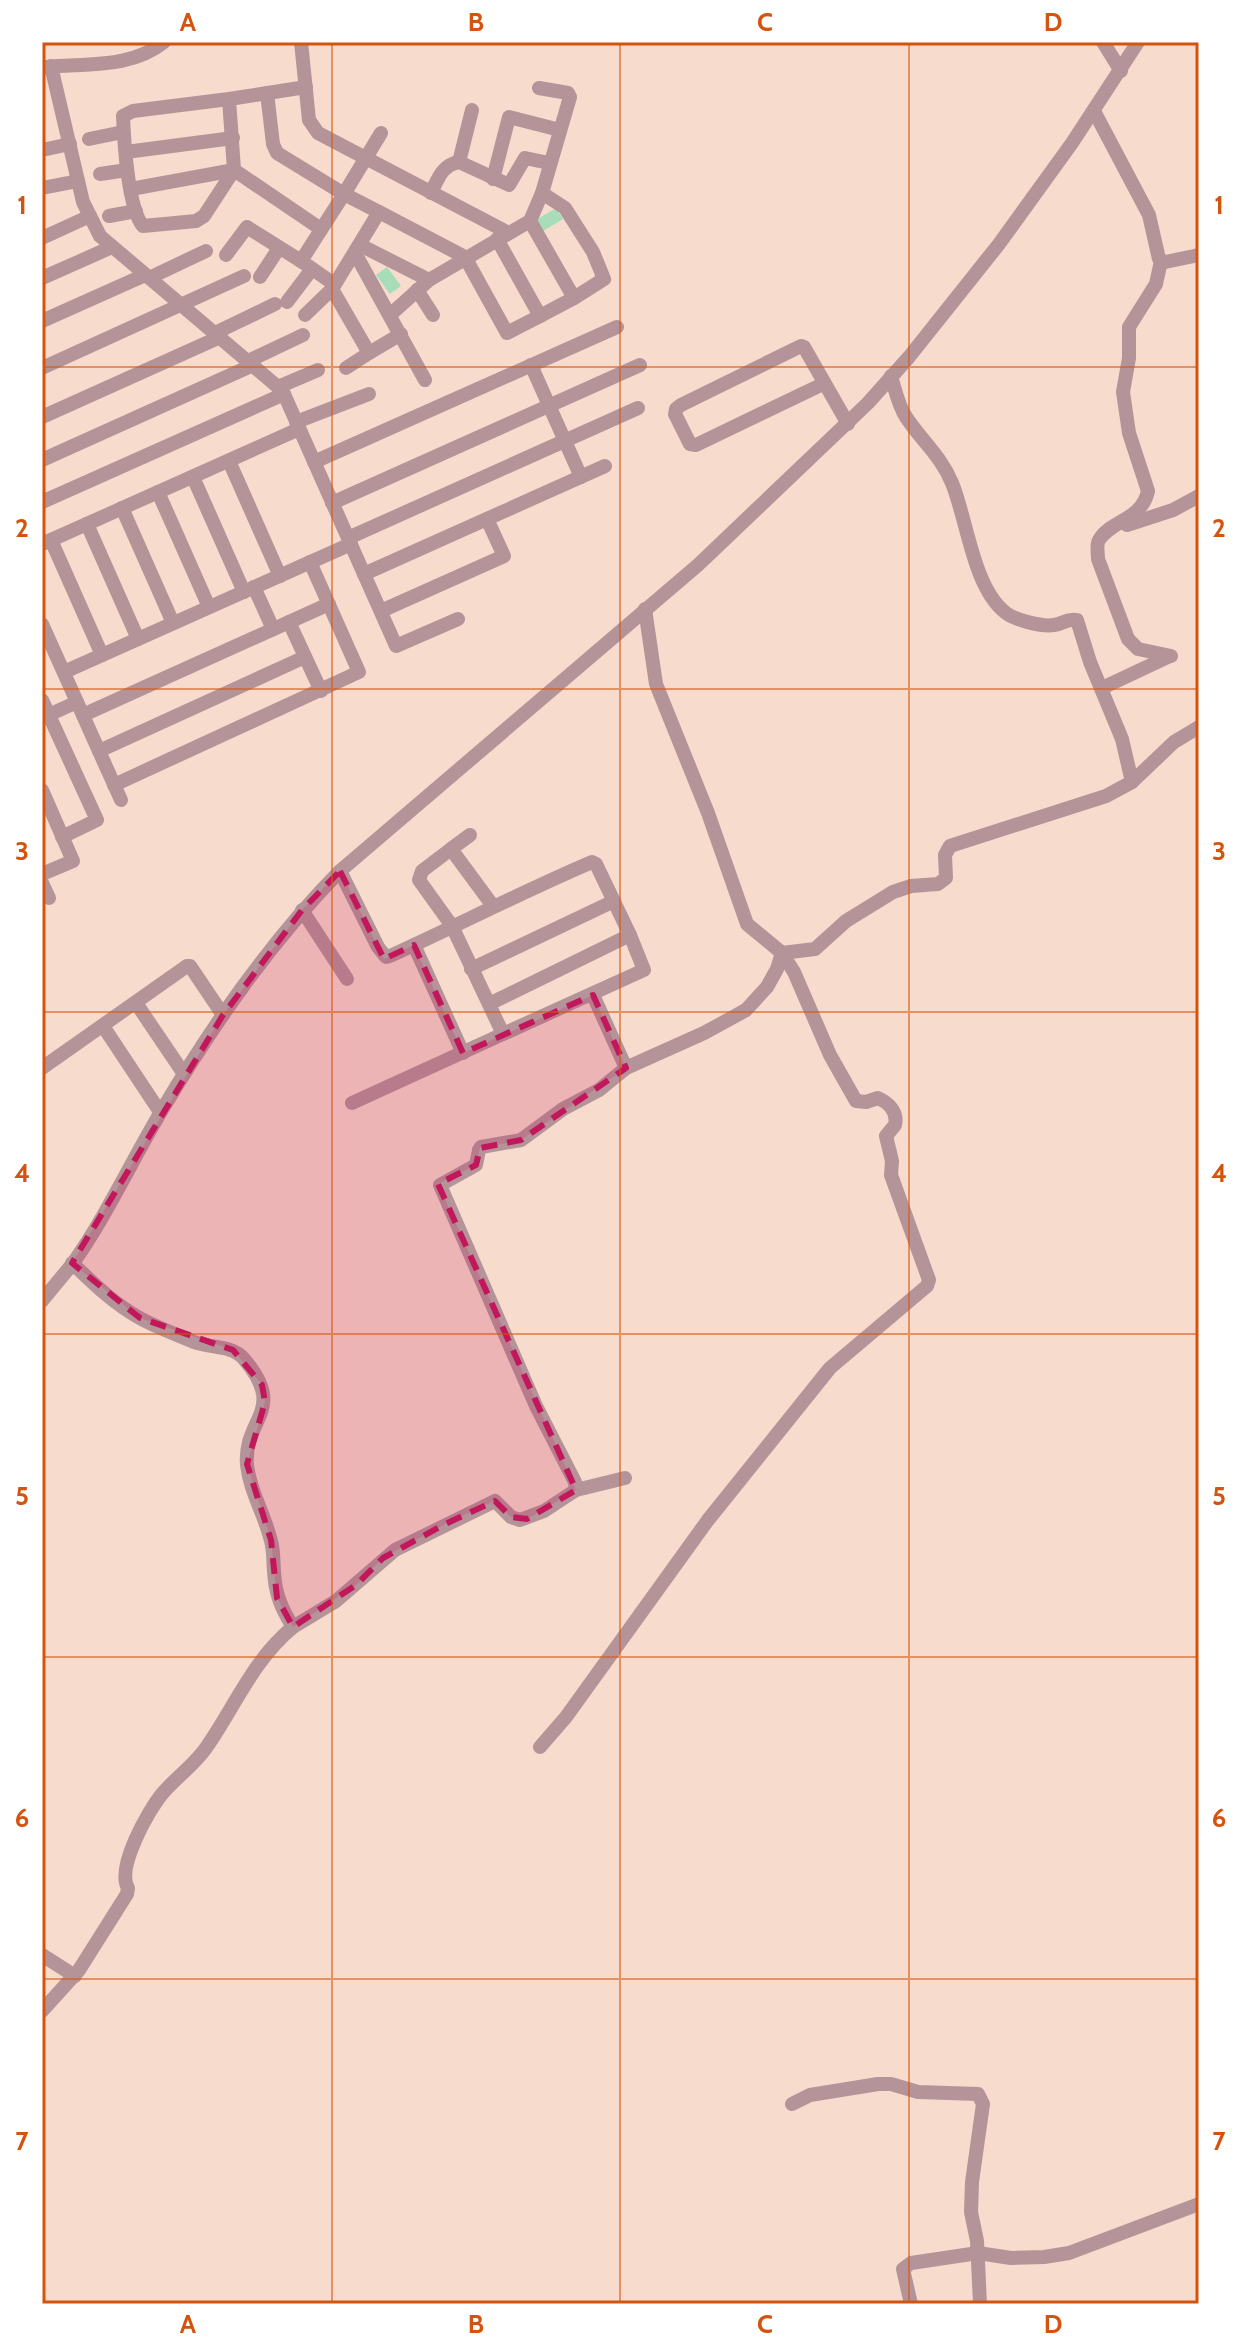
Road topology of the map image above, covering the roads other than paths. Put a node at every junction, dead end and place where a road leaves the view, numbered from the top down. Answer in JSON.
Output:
{"nodes":[{"id":1,"x":164,"y":42,"type":"edge"},
{"id":2,"x":301,"y":42,"type":"edge"},
{"id":3,"x":1103,"y":42,"type":"edge"},
{"id":4,"x":1138,"y":42,"type":"edge"},
{"id":5,"x":47,"y":67,"type":"edge"},
{"id":6,"x":1121,"y":71,"type":"junction"},
{"id":7,"x":306,"y":87,"type":"junction"},
{"id":8,"x":539,"y":88,"type":"dead end"},
{"id":9,"x":267,"y":93,"type":"junction"},
{"id":10,"x":229,"y":99,"type":"junction"},
{"id":11,"x":472,"y":110,"type":"dead end"},
{"id":12,"x":1094,"y":111,"type":"junction"},
{"id":13,"x":560,"y":130,"type":"junction"},
{"id":14,"x":123,"y":132,"type":"junction"},
{"id":15,"x":381,"y":133,"type":"dead end"},
{"id":16,"x":233,"y":138,"type":"junction"},
{"id":17,"x":89,"y":139,"type":"dead end"},
{"id":18,"x":70,"y":144,"type":"junction"},
{"id":19,"x":42,"y":150,"type":"edge"},
{"id":20,"x":126,"y":152,"type":"junction"},
{"id":21,"x":364,"y":160,"type":"junction"},
{"id":22,"x":459,"y":162,"type":"junction"},
{"id":23,"x":549,"y":163,"type":"junction"},
{"id":24,"x":127,"y":170,"type":"junction"},
{"id":25,"x":234,"y":170,"type":"junction"},
{"id":26,"x":100,"y":174,"type":"dead end"},
{"id":27,"x":493,"y":179,"type":"junction"},
{"id":28,"x":78,"y":181,"type":"junction"},
{"id":29,"x":42,"y":188,"type":"edge"},
{"id":30,"x":131,"y":189,"type":"junction"},
{"id":31,"x":431,"y":193,"type":"junction"},
{"id":32,"x":542,"y":193,"type":"junction"},
{"id":33,"x":344,"y":194,"type":"junction"},
{"id":34,"x":136,"y":211,"type":"junction"},
{"id":35,"x":379,"y":212,"type":"junction"},
{"id":36,"x":90,"y":216,"type":"junction"},
{"id":37,"x":109,"y":216,"type":"dead end"},
{"id":38,"x":530,"y":221,"type":"junction"},
{"id":39,"x":321,"y":229,"type":"junction"},
{"id":40,"x":502,"y":236,"type":"junction"},
{"id":41,"x":42,"y":238,"type":"edge"},
{"id":42,"x":112,"y":247,"type":"junction"},
{"id":43,"x":279,"y":248,"type":"junction"},
{"id":44,"x":358,"y":249,"type":"junction"},
{"id":45,"x":206,"y":251,"type":"dead end"},
{"id":46,"x":226,"y":255,"type":"dead end"},
{"id":47,"x":1199,"y":255,"type":"edge"},
{"id":48,"x":465,"y":257,"type":"junction"},
{"id":49,"x":1161,"y":261,"type":"junction"},
{"id":50,"x":307,"y":265,"type":"junction"},
{"id":51,"x":147,"y":276,"type":"junction"},
{"id":52,"x":42,"y":278,"type":"edge"},
{"id":53,"x":423,"y":285,"type":"junction"},
{"id":54,"x":333,"y":287,"type":"junction"},
{"id":55,"x":574,"y":298,"type":"junction"},
{"id":56,"x":182,"y":306,"type":"junction"},
{"id":57,"x":391,"y":314,"type":"junction"},
{"id":58,"x":305,"y":315,"type":"dead end"},
{"id":59,"x":433,"y":315,"type":"dead end"},
{"id":60,"x":540,"y":316,"type":"junction"},
{"id":61,"x":42,"y":321,"type":"edge"},
{"id":62,"x":617,"y":327,"type":"dead end"},
{"id":63,"x":401,"y":334,"type":"junction"},
{"id":64,"x":217,"y":335,"type":"junction"},
{"id":65,"x":303,"y":335,"type":"dead end"},
{"id":66,"x":369,"y":353,"type":"junction"},
{"id":67,"x":250,"y":363,"type":"junction"},
{"id":68,"x":531,"y":365,"type":"junction"},
{"id":69,"x":640,"y":365,"type":"dead end"},
{"id":70,"x":42,"y":368,"type":"edge"},
{"id":71,"x":346,"y":368,"type":"dead end"},
{"id":72,"x":318,"y":370,"type":"dead end"},
{"id":73,"x":891,"y":376,"type":"junction"},
{"id":74,"x":425,"y":380,"type":"dead end"},
{"id":75,"x":823,"y":384,"type":"junction"},
{"id":76,"x":281,"y":390,"type":"junction"},
{"id":77,"x":369,"y":394,"type":"dead end"},
{"id":78,"x":550,"y":406,"type":"junction"},
{"id":79,"x":638,"y":408,"type":"dead end"},
{"id":80,"x":42,"y":417,"type":"edge"},
{"id":81,"x":848,"y":424,"type":"junction"},
{"id":82,"x":298,"y":426,"type":"junction"},
{"id":83,"x":565,"y":441,"type":"junction"},
{"id":84,"x":42,"y":460,"type":"edge"},
{"id":85,"x":229,"y":461,"type":"junction"},
{"id":86,"x":314,"y":462,"type":"junction"},
{"id":87,"x":605,"y":466,"type":"dead end"},
{"id":88,"x":193,"y":477,"type":"junction"},
{"id":89,"x":581,"y":477,"type":"junction"},
{"id":90,"x":158,"y":492,"type":"junction"},
{"id":91,"x":1199,"y":496,"type":"edge"},
{"id":92,"x":42,"y":502,"type":"edge"},
{"id":93,"x":332,"y":503,"type":"junction"},
{"id":94,"x":122,"y":508,"type":"junction"},
{"id":95,"x":487,"y":519,"type":"junction"},
{"id":96,"x":87,"y":524,"type":"junction"},
{"id":97,"x":1101,"y":537,"type":"junction"},
{"id":98,"x":349,"y":541,"type":"junction"},
{"id":99,"x":47,"y":542,"type":"edge"},
{"id":100,"x":310,"y":562,"type":"junction"},
{"id":101,"x":364,"y":574,"type":"junction"},
{"id":102,"x":280,"y":576,"type":"junction"},
{"id":103,"x":249,"y":590,"type":"junction"},
{"id":104,"x":329,"y":604,"type":"junction"},
{"id":105,"x":209,"y":607,"type":"junction"},
{"id":106,"x":645,"y":609,"type":"junction"},
{"id":107,"x":381,"y":611,"type":"junction"},
{"id":108,"x":458,"y":619,"type":"dead end"},
{"id":109,"x":289,"y":622,"type":"junction"},
{"id":110,"x":173,"y":623,"type":"junction"},
{"id":111,"x":42,"y":624,"type":"edge"},
{"id":112,"x":273,"y":629,"type":"junction"},
{"id":113,"x":138,"y":639,"type":"junction"},
{"id":114,"x":102,"y":655,"type":"junction"},
{"id":115,"x":305,"y":657,"type":"junction"},
{"id":116,"x":64,"y":672,"type":"junction"},
{"id":117,"x":1102,"y":688,"type":"junction"},
{"id":118,"x":321,"y":691,"type":"junction"},
{"id":119,"x":42,"y":700,"type":"edge"},
{"id":120,"x":80,"y":709,"type":"junction"},
{"id":121,"x":46,"y":717,"type":"edge"},
{"id":122,"x":1199,"y":727,"type":"edge"},
{"id":123,"x":99,"y":751,"type":"junction"},
{"id":124,"x":1132,"y":782,"type":"junction"},
{"id":125,"x":114,"y":785,"type":"junction"},
{"id":126,"x":42,"y":790,"type":"edge"},
{"id":127,"x":121,"y":800,"type":"dead end"},
{"id":128,"x":470,"y":835,"type":"dead end"},
{"id":129,"x":62,"y":837,"type":"junction"},
{"id":130,"x":451,"y":849,"type":"junction"},
{"id":131,"x":340,"y":871,"type":"junction"},
{"id":132,"x":42,"y":874,"type":"edge"},
{"id":133,"x":42,"y":883,"type":"edge"},
{"id":134,"x":49,"y":898,"type":"dead end"},
{"id":135,"x":614,"y":901,"type":"junction"},
{"id":136,"x":493,"y":906,"type":"junction"},
{"id":137,"x":302,"y":910,"type":"junction"},
{"id":138,"x":452,"y":926,"type":"junction"},
{"id":139,"x":630,"y":935,"type":"junction"},
{"id":140,"x":414,"y":945,"type":"junction"},
{"id":141,"x":782,"y":953,"type":"junction"},
{"id":142,"x":471,"y":969,"type":"junction"},
{"id":143,"x":347,"y":979,"type":"dead end"},
{"id":144,"x":593,"y":995,"type":"junction"},
{"id":145,"x":136,"y":1003,"type":"junction"},
{"id":146,"x":489,"y":1004,"type":"junction"},
{"id":147,"x":223,"y":1015,"type":"junction"},
{"id":148,"x":103,"y":1026,"type":"junction"},
{"id":149,"x":503,"y":1034,"type":"junction"},
{"id":150,"x":463,"y":1053,"type":"junction"},
{"id":151,"x":42,"y":1068,"type":"edge"},
{"id":152,"x":626,"y":1068,"type":"junction"},
{"id":153,"x":184,"y":1074,"type":"junction"},
{"id":154,"x":352,"y":1103,"type":"dead end"},
{"id":155,"x":160,"y":1112,"type":"junction"},
{"id":156,"x":72,"y":1263,"type":"junction"},
{"id":157,"x":42,"y":1301,"type":"edge"},
{"id":158,"x":625,"y":1478,"type":"dead end"},
{"id":159,"x":576,"y":1490,"type":"junction"},
{"id":160,"x":293,"y":1627,"type":"junction"},
{"id":161,"x":540,"y":1747,"type":"dead end"},
{"id":162,"x":42,"y":1955,"type":"edge"},
{"id":163,"x":75,"y":1976,"type":"junction"},
{"id":164,"x":42,"y":2011,"type":"edge"},
{"id":165,"x":792,"y":2104,"type":"dead end"},
{"id":166,"x":1199,"y":2204,"type":"edge"},
{"id":167,"x":978,"y":2253,"type":"junction"},
{"id":168,"x":911,"y":2304,"type":"edge"},
{"id":169,"x":980,"y":2304,"type":"edge"}],
"edges":[{"from":1,"to":5,"type":"street"},
{"from":2,"to":7,"type":"street"},
{"from":3,"to":6,"type":"street"},
{"from":4,"to":6,"type":"street"},
{"from":5,"to":18,"type":"street"},
{"from":6,"to":12,"type":"street"},
{"from":7,"to":9,"type":"street"},
{"from":7,"to":21,"type":"street"},
{"from":8,"to":13,"type":"street"},
{"from":9,"to":10,"type":"street"},
{"from":9,"to":33,"type":"street"},
{"from":10,"to":14,"type":"street"},
{"from":10,"to":16,"type":"street"},
{"from":11,"to":22,"type":"street"},
{"from":12,"to":49,"type":"street"},
{"from":12,"to":73,"type":"street"},
{"from":13,"to":23,"type":"street"},
{"from":13,"to":27,"type":"street"},
{"from":14,"to":17,"type":"street"},
{"from":14,"to":20,"type":"street"},
{"from":15,"to":21,"type":"street"},
{"from":16,"to":20,"type":"street"},
{"from":16,"to":25,"type":"street"},
{"from":18,"to":19,"type":"street"},
{"from":18,"to":28,"type":"street"},
{"from":20,"to":24,"type":"street"},
{"from":21,"to":31,"type":"street"},
{"from":21,"to":33,"type":"street"},
{"from":22,"to":27,"type":"street"},
{"from":22,"to":31,"type":"street"},
{"from":23,"to":27,"type":"street"},
{"from":23,"to":32,"type":"street"},
{"from":24,"to":26,"type":"street"},
{"from":24,"to":30,"type":"street"},
{"from":25,"to":30,"type":"street"},
{"from":25,"to":34,"type":"street"},
{"from":25,"to":39,"type":"street"},
{"from":28,"to":29,"type":"street"},
{"from":28,"to":36,"type":"street"},
{"from":30,"to":34,"type":"street"},
{"from":31,"to":40,"type":"street"},
{"from":32,"to":38,"type":"street"},
{"from":32,"to":55,"type":"street"},
{"from":33,"to":35,"type":"street"},
{"from":33,"to":39,"type":"street"},
{"from":34,"to":37,"type":"street"},
{"from":35,"to":44,"type":"street"},
{"from":35,"to":48,"type":"street"},
{"from":36,"to":41,"type":"street"},
{"from":36,"to":42,"type":"street"},
{"from":38,"to":40,"type":"street"},
{"from":38,"to":55,"type":"street"},
{"from":39,"to":50,"type":"street"},
{"from":40,"to":48,"type":"street"},
{"from":40,"to":60,"type":"street"},
{"from":42,"to":51,"type":"street"},
{"from":42,"to":52,"type":"street"},
{"from":43,"to":46,"type":"street"},
{"from":43,"to":50,"type":"street"},
{"from":43,"to":56,"type":"street"},
{"from":44,"to":53,"type":"street"},
{"from":44,"to":54,"type":"street"},
{"from":44,"to":57,"type":"street"},
{"from":45,"to":51,"type":"street"},
{"from":47,"to":49,"type":"street"},
{"from":48,"to":53,"type":"street"},
{"from":48,"to":60,"type":"street"},
{"from":49,"to":97,"type":"street"},
{"from":50,"to":54,"type":"street"},
{"from":50,"to":64,"type":"street"},
{"from":51,"to":56,"type":"street"},
{"from":51,"to":61,"type":"street"},
{"from":53,"to":57,"type":"street"},
{"from":53,"to":59,"type":"street"},
{"from":54,"to":58,"type":"street"},
{"from":54,"to":66,"type":"street"},
{"from":55,"to":60,"type":"street"},
{"from":56,"to":64,"type":"street"},
{"from":56,"to":70,"type":"street"},
{"from":57,"to":63,"type":"street"},
{"from":62,"to":68,"type":"street"},
{"from":63,"to":66,"type":"street"},
{"from":63,"to":74,"type":"street"},
{"from":64,"to":67,"type":"street"},
{"from":64,"to":80,"type":"street"},
{"from":65,"to":67,"type":"street"},
{"from":66,"to":71,"type":"street"},
{"from":67,"to":76,"type":"street"},
{"from":67,"to":84,"type":"street"},
{"from":68,"to":78,"type":"street"},
{"from":68,"to":86,"type":"street"},
{"from":69,"to":78,"type":"street"},
{"from":72,"to":76,"type":"street"},
{"from":73,"to":81,"type":"street"},
{"from":73,"to":117,"type":"street"},
{"from":75,"to":75,"type":"street"},
{"from":75,"to":81,"type":"street"},
{"from":76,"to":82,"type":"street"},
{"from":76,"to":92,"type":"street"},
{"from":77,"to":82,"type":"street"},
{"from":78,"to":83,"type":"street"},
{"from":78,"to":93,"type":"street"},
{"from":79,"to":83,"type":"street"},
{"from":81,"to":106,"type":"street"},
{"from":82,"to":85,"type":"street"},
{"from":82,"to":86,"type":"street"},
{"from":83,"to":89,"type":"street"},
{"from":83,"to":98,"type":"street"},
{"from":85,"to":88,"type":"street"},
{"from":85,"to":102,"type":"street"},
{"from":86,"to":93,"type":"street"},
{"from":87,"to":89,"type":"street"},
{"from":88,"to":90,"type":"street"},
{"from":88,"to":103,"type":"street"},
{"from":89,"to":95,"type":"street"},
{"from":90,"to":94,"type":"street"},
{"from":90,"to":105,"type":"street"},
{"from":91,"to":97,"type":"street"},
{"from":93,"to":98,"type":"street"},
{"from":94,"to":96,"type":"street"},
{"from":94,"to":110,"type":"street"},
{"from":95,"to":101,"type":"street"},
{"from":95,"to":107,"type":"street"},
{"from":96,"to":99,"type":"street"},
{"from":96,"to":113,"type":"street"},
{"from":97,"to":117,"type":"street"},
{"from":98,"to":100,"type":"street"},
{"from":98,"to":101,"type":"street"},
{"from":99,"to":114,"type":"street"},
{"from":100,"to":102,"type":"street"},
{"from":100,"to":104,"type":"street"},
{"from":101,"to":107,"type":"street"},
{"from":102,"to":103,"type":"street"},
{"from":103,"to":105,"type":"street"},
{"from":103,"to":112,"type":"street"},
{"from":104,"to":109,"type":"street"},
{"from":104,"to":118,"type":"street"},
{"from":105,"to":110,"type":"street"},
{"from":106,"to":131,"type":"street"},
{"from":106,"to":141,"type":"street"},
{"from":107,"to":108,"type":"street"},
{"from":109,"to":112,"type":"street"},
{"from":109,"to":115,"type":"street"},
{"from":110,"to":113,"type":"street"},
{"from":111,"to":116,"type":"street"},
{"from":112,"to":120,"type":"street"},
{"from":113,"to":114,"type":"street"},
{"from":114,"to":116,"type":"street"},
{"from":115,"to":118,"type":"street"},
{"from":115,"to":123,"type":"street"},
{"from":116,"to":120,"type":"street"},
{"from":117,"to":124,"type":"street"},
{"from":118,"to":125,"type":"street"},
{"from":119,"to":121,"type":"street"},
{"from":120,"to":121,"type":"street"},
{"from":120,"to":123,"type":"street"},
{"from":121,"to":129,"type":"street"},
{"from":122,"to":124,"type":"street"},
{"from":123,"to":125,"type":"street"},
{"from":124,"to":141,"type":"street"},
{"from":125,"to":127,"type":"street"},
{"from":126,"to":129,"type":"street"},
{"from":128,"to":130,"type":"street"},
{"from":129,"to":132,"type":"street"},
{"from":130,"to":136,"type":"street"},
{"from":130,"to":138,"type":"street"},
{"from":131,"to":137,"type":"street"},
{"from":131,"to":140,"type":"street"},
{"from":133,"to":134,"type":"street"},
{"from":135,"to":136,"type":"street"},
{"from":135,"to":139,"type":"street"},
{"from":135,"to":142,"type":"street"},
{"from":136,"to":138,"type":"street"},
{"from":137,"to":143,"type":"street"},
{"from":137,"to":147,"type":"street"},
{"from":138,"to":140,"type":"street"},
{"from":138,"to":142,"type":"street"},
{"from":139,"to":144,"type":"street"},
{"from":139,"to":146,"type":"street"},
{"from":140,"to":150,"type":"street"},
{"from":141,"to":152,"type":"street"},
{"from":141,"to":161,"type":"street"},
{"from":142,"to":146,"type":"street"},
{"from":144,"to":149,"type":"street"},
{"from":144,"to":152,"type":"street"},
{"from":145,"to":147,"type":"street"},
{"from":145,"to":148,"type":"street"},
{"from":145,"to":153,"type":"street"},
{"from":146,"to":149,"type":"street"},
{"from":147,"to":153,"type":"street"},
{"from":148,"to":151,"type":"street"},
{"from":148,"to":155,"type":"street"},
{"from":149,"to":150,"type":"street"},
{"from":150,"to":154,"type":"street"},
{"from":152,"to":159,"type":"street"},
{"from":153,"to":155,"type":"street"},
{"from":155,"to":156,"type":"street"},
{"from":156,"to":157,"type":"street"},
{"from":156,"to":160,"type":"street"},
{"from":158,"to":159,"type":"street"},
{"from":159,"to":160,"type":"street"},
{"from":160,"to":163,"type":"street"},
{"from":162,"to":163,"type":"street"},
{"from":163,"to":164,"type":"street"},
{"from":165,"to":167,"type":"street"},
{"from":166,"to":167,"type":"street"},
{"from":167,"to":168,"type":"street"},
{"from":167,"to":169,"type":"street"}]}
